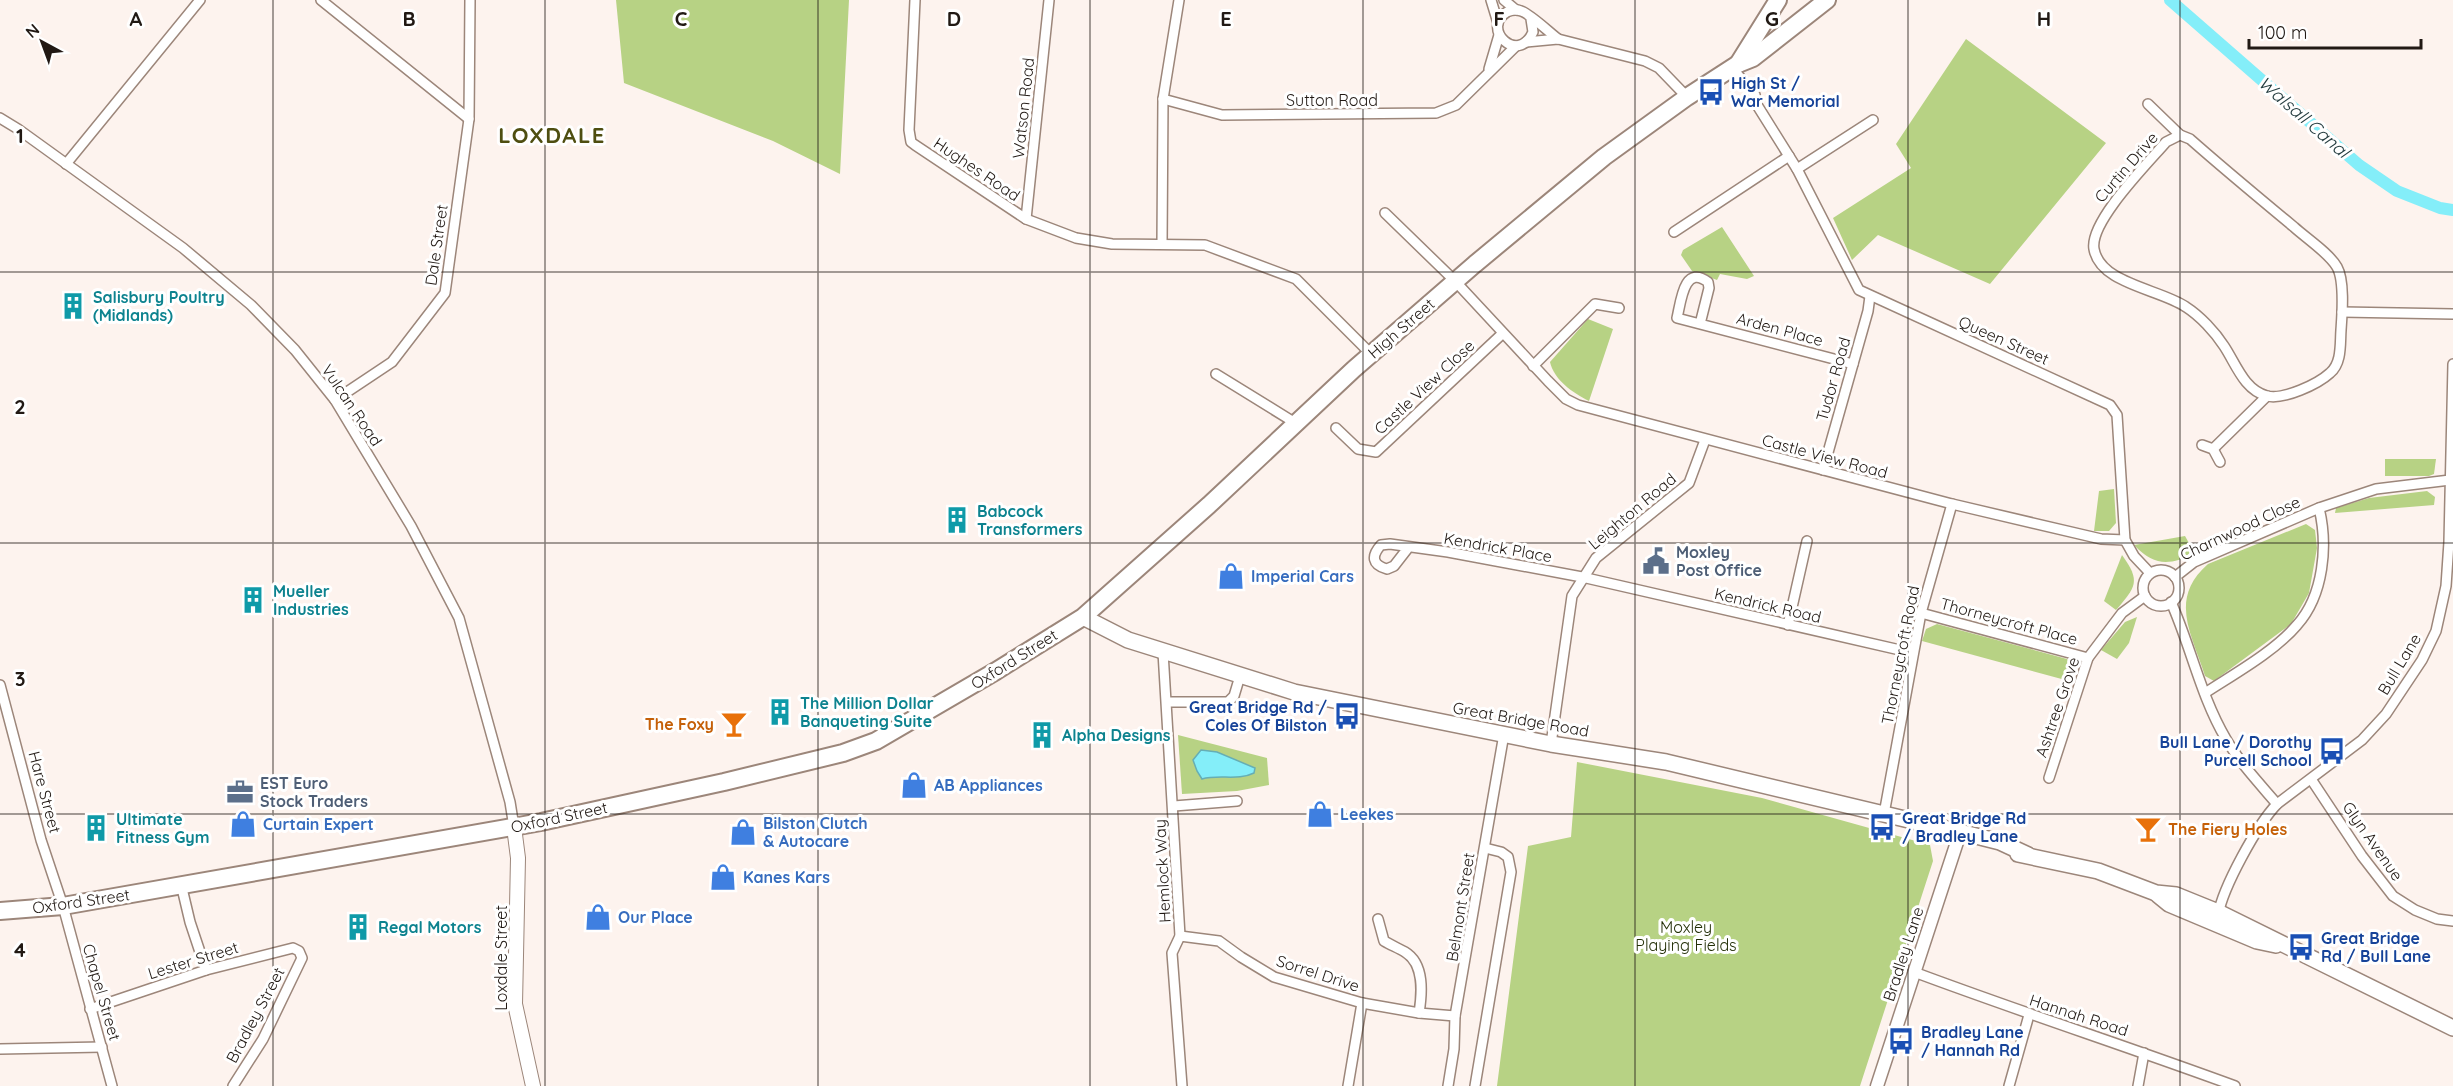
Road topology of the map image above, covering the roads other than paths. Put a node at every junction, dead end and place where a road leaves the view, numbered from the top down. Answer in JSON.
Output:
{"nodes":[{"id":1,"x":200,"y":0,"type":"edge"},
{"id":2,"x":321,"y":0,"type":"edge"},
{"id":3,"x":470,"y":0,"type":"edge"},
{"id":4,"x":915,"y":0,"type":"edge"},
{"id":5,"x":1049,"y":0,"type":"edge"},
{"id":6,"x":1179,"y":0,"type":"edge"},
{"id":7,"x":1491,"y":0,"type":"edge"},
{"id":8,"x":1504,"y":0,"type":"edge"},
{"id":9,"x":1778,"y":0,"type":"edge"},
{"id":10,"x":1827,"y":0,"type":"edge"},
{"id":11,"x":1516,"y":10,"type":"junction"},
{"id":12,"x":1806,"y":16,"type":"junction"},
{"id":13,"x":1531,"y":19,"type":"junction"},
{"id":14,"x":1498,"y":23,"type":"junction"},
{"id":15,"x":1499,"y":35,"type":"junction"},
{"id":16,"x":1558,"y":39,"type":"junction"},
{"id":17,"x":1526,"y":42,"type":"junction"},
{"id":18,"x":1516,"y":46,"type":"junction"},
{"id":19,"x":1735,"y":66,"type":"junction"},
{"id":20,"x":1489,"y":71,"type":"junction"},
{"id":21,"x":1687,"y":97,"type":"junction"},
{"id":22,"x":1163,"y":99,"type":"junction"},
{"id":23,"x":2148,"y":104,"type":"dead end"},
{"id":24,"x":0,"y":118,"type":"edge"},
{"id":25,"x":469,"y":119,"type":"junction"},
{"id":26,"x":1873,"y":120,"type":"dead end"},
{"id":27,"x":2180,"y":135,"type":"junction"},
{"id":28,"x":1789,"y":156,"type":"junction"},
{"id":29,"x":66,"y":164,"type":"junction"},
{"id":30,"x":1797,"y":168,"type":"junction"},
{"id":31,"x":1385,"y":213,"type":"dead end"},
{"id":32,"x":1026,"y":219,"type":"junction"},
{"id":33,"x":1674,"y":232,"type":"dead end"},
{"id":34,"x":1162,"y":244,"type":"junction"},
{"id":35,"x":1455,"y":281,"type":"junction"},
{"id":36,"x":1870,"y":296,"type":"junction"},
{"id":37,"x":1619,"y":308,"type":"dead end"},
{"id":38,"x":2342,"y":312,"type":"junction"},
{"id":39,"x":2453,"y":314,"type":"edge"},
{"id":40,"x":1700,"y":324,"type":"junction"},
{"id":41,"x":1502,"y":333,"type":"junction"},
{"id":42,"x":1371,"y":354,"type":"junction"},
{"id":43,"x":1853,"y":364,"type":"junction"},
{"id":44,"x":2453,"y":364,"type":"edge"},
{"id":45,"x":1533,"y":366,"type":"junction"},
{"id":46,"x":1216,"y":374,"type":"dead end"},
{"id":47,"x":2267,"y":396,"type":"junction"},
{"id":48,"x":335,"y":400,"type":"junction"},
{"id":49,"x":1298,"y":424,"type":"junction"},
{"id":50,"x":1336,"y":428,"type":"dead end"},
{"id":51,"x":1705,"y":440,"type":"junction"},
{"id":52,"x":2202,"y":445,"type":"dead end"},
{"id":53,"x":2213,"y":449,"type":"junction"},
{"id":54,"x":2220,"y":462,"type":"dead end"},
{"id":55,"x":1823,"y":470,"type":"junction"},
{"id":56,"x":2450,"y":480,"type":"junction"},
{"id":57,"x":1952,"y":504,"type":"junction"},
{"id":58,"x":2319,"y":508,"type":"junction"},
{"id":59,"x":2125,"y":540,"type":"junction"},
{"id":60,"x":1807,"y":542,"type":"dead end"},
{"id":61,"x":2451,"y":542,"type":"edge"},
{"id":62,"x":1408,"y":548,"type":"dead end"},
{"id":63,"x":2150,"y":573,"type":"junction"},
{"id":64,"x":1582,"y":577,"type":"junction"},
{"id":65,"x":2175,"y":577,"type":"junction"},
{"id":66,"x":2145,"y":596,"type":"junction"},
{"id":67,"x":2171,"y":602,"type":"junction"},
{"id":68,"x":1921,"y":613,"type":"junction"},
{"id":69,"x":1083,"y":617,"type":"junction"},
{"id":70,"x":1788,"y":625,"type":"junction"},
{"id":71,"x":1163,"y":652,"type":"junction"},
{"id":72,"x":1913,"y":653,"type":"junction"},
{"id":73,"x":2088,"y":658,"type":"junction"},
{"id":74,"x":1240,"y":676,"type":"junction"},
{"id":75,"x":0,"y":685,"type":"edge"},
{"id":76,"x":2205,"y":693,"type":"junction"},
{"id":77,"x":1167,"y":702,"type":"junction"},
{"id":78,"x":1504,"y":734,"type":"junction"},
{"id":79,"x":1551,"y":744,"type":"junction"},
{"id":80,"x":2049,"y":778,"type":"dead end"},
{"id":81,"x":2311,"y":779,"type":"junction"},
{"id":82,"x":1237,"y":801,"type":"dead end"},
{"id":83,"x":2277,"y":804,"type":"junction"},
{"id":84,"x":1174,"y":806,"type":"junction"},
{"id":85,"x":1884,"y":814,"type":"junction"},
{"id":86,"x":514,"y":827,"type":"junction"},
{"id":87,"x":1960,"y":833,"type":"junction"},
{"id":88,"x":1485,"y":848,"type":"junction"},
{"id":89,"x":181,"y":884,"type":"junction"},
{"id":90,"x":2156,"y":893,"type":"junction"},
{"id":91,"x":63,"y":906,"type":"junction"},
{"id":92,"x":0,"y":911,"type":"edge"},
{"id":93,"x":2218,"y":912,"type":"junction"},
{"id":94,"x":2201,"y":918,"type":"junction"},
{"id":95,"x":1378,"y":919,"type":"dead end"},
{"id":96,"x":2453,"y":921,"type":"edge"},
{"id":97,"x":2238,"y":934,"type":"junction"},
{"id":98,"x":1180,"y":936,"type":"junction"},
{"id":99,"x":2288,"y":948,"type":"junction"},
{"id":100,"x":302,"y":958,"type":"joint"},
{"id":101,"x":206,"y":970,"type":"junction"},
{"id":102,"x":1914,"y":972,"type":"junction"},
{"id":103,"x":1362,"y":1003,"type":"junction"},
{"id":104,"x":90,"y":1009,"type":"junction"},
{"id":105,"x":1419,"y":1013,"type":"junction"},
{"id":106,"x":2029,"y":1015,"type":"junction"},
{"id":107,"x":1455,"y":1016,"type":"junction"},
{"id":108,"x":2453,"y":1028,"type":"edge"},
{"id":109,"x":102,"y":1047,"type":"junction"},
{"id":110,"x":0,"y":1049,"type":"edge"},
{"id":111,"x":2145,"y":1053,"type":"junction"},
{"id":112,"x":112,"y":1086,"type":"edge"},
{"id":113,"x":233,"y":1086,"type":"edge"},
{"id":114,"x":533,"y":1086,"type":"edge"},
{"id":115,"x":1182,"y":1086,"type":"edge"},
{"id":116,"x":1348,"y":1086,"type":"edge"},
{"id":117,"x":1448,"y":1086,"type":"edge"},
{"id":118,"x":1475,"y":1086,"type":"edge"},
{"id":119,"x":1877,"y":1086,"type":"edge"},
{"id":120,"x":2009,"y":1086,"type":"edge"},
{"id":121,"x":2138,"y":1086,"type":"edge"},
{"id":122,"x":2235,"y":1086,"type":"edge"}],
"edges":[{"from":1,"to":29,"type":"street"},
{"from":2,"to":25,"type":"street"},
{"from":3,"to":25,"type":"street","name":"Dale Street"},
{"from":4,"to":32,"type":"street","name":"Hughes Road"},
{"from":5,"to":32,"type":"street","name":"Watson Road"},
{"from":6,"to":22,"type":"street"},
{"from":7,"to":14,"type":"street"},
{"from":8,"to":11,"type":"street"},
{"from":9,"to":12,"type":"highway"},
{"from":9,"to":19,"type":"highway","name":"High Street"},
{"from":10,"to":12,"type":"highway","name":"High Street"},
{"from":11,"to":13,"type":"street"},
{"from":11,"to":14,"type":"street"},
{"from":12,"to":19,"type":"highway","name":"High Street"},
{"from":13,"to":16,"type":"street"},
{"from":13,"to":17,"type":"street"},
{"from":14,"to":15,"type":"street"},
{"from":15,"to":18,"type":"street"},
{"from":15,"to":20,"type":"street","name":"Sutton Road"},
{"from":16,"to":17,"type":"street"},
{"from":16,"to":21,"type":"street"},
{"from":17,"to":18,"type":"street"},
{"from":18,"to":20,"type":"street","name":"Sutton Road"},
{"from":19,"to":21,"type":"highway","name":"High Street"},
{"from":19,"to":28,"type":"street","name":"Queen Street"},
{"from":20,"to":22,"type":"street","name":"Sutton Road"},
{"from":21,"to":35,"type":"highway","name":"High Street"},
{"from":22,"to":34,"type":"street"},
{"from":23,"to":27,"type":"street"},
{"from":24,"to":29,"type":"street","name":"Vulcan Road"},
{"from":25,"to":48,"type":"street","name":"Dale Street"},
{"from":26,"to":30,"type":"street"},
{"from":27,"to":38,"type":"street","name":"Curtin Drive"},
{"from":27,"to":47,"type":"street","name":"Curtin Drive"},
{"from":28,"to":30,"type":"street","name":"Queen Street"},
{"from":28,"to":33,"type":"street"},
{"from":29,"to":48,"type":"street","name":"Vulcan Road"},
{"from":30,"to":36,"type":"street","name":"Queen Street"},
{"from":31,"to":35,"type":"street","name":"Castle View Road"},
{"from":32,"to":34,"type":"street"},
{"from":34,"to":42,"type":"street"},
{"from":35,"to":41,"type":"street","name":"Castle View Road"},
{"from":35,"to":42,"type":"highway","name":"High Street"},
{"from":36,"to":43,"type":"street","name":"Tudor Road"},
{"from":36,"to":59,"type":"street","name":"Queen Street"},
{"from":37,"to":45,"type":"street"},
{"from":38,"to":39,"type":"street"},
{"from":38,"to":47,"type":"street","name":"Curtin Drive"},
{"from":40,"to":40,"type":"street","name":"Arden Place"},
{"from":40,"to":43,"type":"street","name":"Arden Place"},
{"from":41,"to":45,"type":"street","name":"Castle View Road"},
{"from":41,"to":50,"type":"street","name":"Castle View Close"},
{"from":42,"to":49,"type":"highway","name":"High Street"},
{"from":43,"to":55,"type":"street","name":"Tudor Road"},
{"from":44,"to":56,"type":"street","name":"Bull Lane"},
{"from":45,"to":51,"type":"street","name":"Castle View Road"},
{"from":46,"to":49,"type":"street"},
{"from":47,"to":53,"type":"street"},
{"from":48,"to":86,"type":"street","name":"Vulcan Road"},
{"from":49,"to":69,"type":"highway","name":"High Street"},
{"from":51,"to":55,"type":"street","name":"Castle View Road"},
{"from":51,"to":64,"type":"street","name":"Leighton Road"},
{"from":52,"to":53,"type":"street"},
{"from":53,"to":54,"type":"street"},
{"from":55,"to":57,"type":"street","name":"Castle View Road"},
{"from":56,"to":58,"type":"street","name":"Charnwood Close"},
{"from":56,"to":61,"type":"street","name":"Bull Lane"},
{"from":57,"to":59,"type":"street","name":"Castle View Road"},
{"from":57,"to":68,"type":"street","name":"Thorneycroft Road"},
{"from":58,"to":65,"type":"street","name":"Charnwood Close"},
{"from":58,"to":76,"type":"street","name":"Charnwood Close"},
{"from":59,"to":63,"type":"street"},
{"from":60,"to":70,"type":"street"},
{"from":61,"to":81,"type":"street","name":"Bull Lane"},
{"from":62,"to":64,"type":"street","name":"Kendrick Place"},
{"from":63,"to":65,"type":"street"},
{"from":63,"to":66,"type":"street"},
{"from":64,"to":70,"type":"street","name":"Kendrick Road"},
{"from":64,"to":79,"type":"street","name":"Leighton Road"},
{"from":65,"to":67,"type":"street"},
{"from":66,"to":67,"type":"street"},
{"from":66,"to":73,"type":"street","name":"Ashtree Grove"},
{"from":67,"to":76,"type":"street"},
{"from":68,"to":72,"type":"street","name":"Thorneycroft Road"},
{"from":68,"to":73,"type":"street","name":"Thorneycroft Place"},
{"from":69,"to":71,"type":"main road","name":"Great Bridge Road"},
{"from":69,"to":86,"type":"highway","name":"Oxford Street"},
{"from":70,"to":72,"type":"street","name":"Kendrick Road"},
{"from":71,"to":74,"type":"main road","name":"Great Bridge Road"},
{"from":71,"to":77,"type":"street","name":"Hemlock Way"},
{"from":72,"to":85,"type":"street","name":"Thorneycroft Road"},
{"from":73,"to":80,"type":"street","name":"Ashtree Grove"},
{"from":74,"to":77,"type":"street"},
{"from":74,"to":78,"type":"main road","name":"Great Bridge Road"},
{"from":75,"to":91,"type":"street","name":"Hare Street"},
{"from":76,"to":83,"type":"street"},
{"from":77,"to":84,"type":"street","name":"Hemlock Way"},
{"from":78,"to":79,"type":"main road","name":"Great Bridge Road"},
{"from":78,"to":88,"type":"street","name":"Belmont Street"},
{"from":79,"to":85,"type":"main road","name":"Great Bridge Road"},
{"from":81,"to":83,"type":"street","name":"Bull Lane"},
{"from":81,"to":96,"type":"street","name":"Glyn Avenue"},
{"from":82,"to":84,"type":"street"},
{"from":83,"to":93,"type":"street","name":"Bull Lane"},
{"from":84,"to":98,"type":"street","name":"Hemlock Way"},
{"from":85,"to":87,"type":"main road","name":"Great Bridge Road"},
{"from":86,"to":89,"type":"highway","name":"Oxford Street"},
{"from":86,"to":114,"type":"main road","name":"Loxdale Street"},
{"from":87,"to":90,"type":"main road","name":"Great Bridge Road"},
{"from":87,"to":102,"type":"street","name":"Bradley Lane"},
{"from":88,"to":107,"type":"street","name":"Belmont Street"},
{"from":88,"to":118,"type":"street"},
{"from":89,"to":91,"type":"highway","name":"Oxford Street"},
{"from":89,"to":101,"type":"street"},
{"from":90,"to":93,"type":"main road","name":"Great Bridge Road"},
{"from":90,"to":94,"type":"main road","name":"Great Bridge Road"},
{"from":91,"to":92,"type":"highway","name":"Oxford Street"},
{"from":91,"to":104,"type":"street","name":"Chapel Street"},
{"from":93,"to":94,"type":"street"},
{"from":93,"to":97,"type":"street"},
{"from":93,"to":99,"type":"main road","name":"Great Bridge Road"},
{"from":94,"to":97,"type":"main road","name":"Great Bridge Road"},
{"from":95,"to":105,"type":"street"},
{"from":97,"to":99,"type":"main road","name":"Great Bridge Road"},
{"from":98,"to":103,"type":"street","name":"Sorrel Drive"},
{"from":98,"to":115,"type":"street","name":"Hemlock Way"},
{"from":99,"to":108,"type":"main road","name":"Great Bridge Road"},
{"from":100,"to":101,"type":"street","name":"Lester Street"},
{"from":100,"to":113,"type":"street","name":"Bradley Street"},
{"from":101,"to":104,"type":"street","name":"Lester Street"},
{"from":102,"to":106,"type":"street","name":"Hannah Road"},
{"from":102,"to":119,"type":"street","name":"Bradley Lane"},
{"from":103,"to":105,"type":"street","name":"Sorrel Drive"},
{"from":103,"to":116,"type":"street"},
{"from":104,"to":109,"type":"street","name":"Chapel Street"},
{"from":105,"to":107,"type":"street","name":"Sorrel Drive"},
{"from":106,"to":111,"type":"street","name":"Hannah Road"},
{"from":106,"to":120,"type":"street"},
{"from":107,"to":117,"type":"street","name":"Belmont Street"},
{"from":109,"to":110,"type":"street"},
{"from":109,"to":112,"type":"street","name":"Chapel Street"},
{"from":111,"to":121,"type":"street"},
{"from":111,"to":122,"type":"street","name":"Hannah Road"}]}
